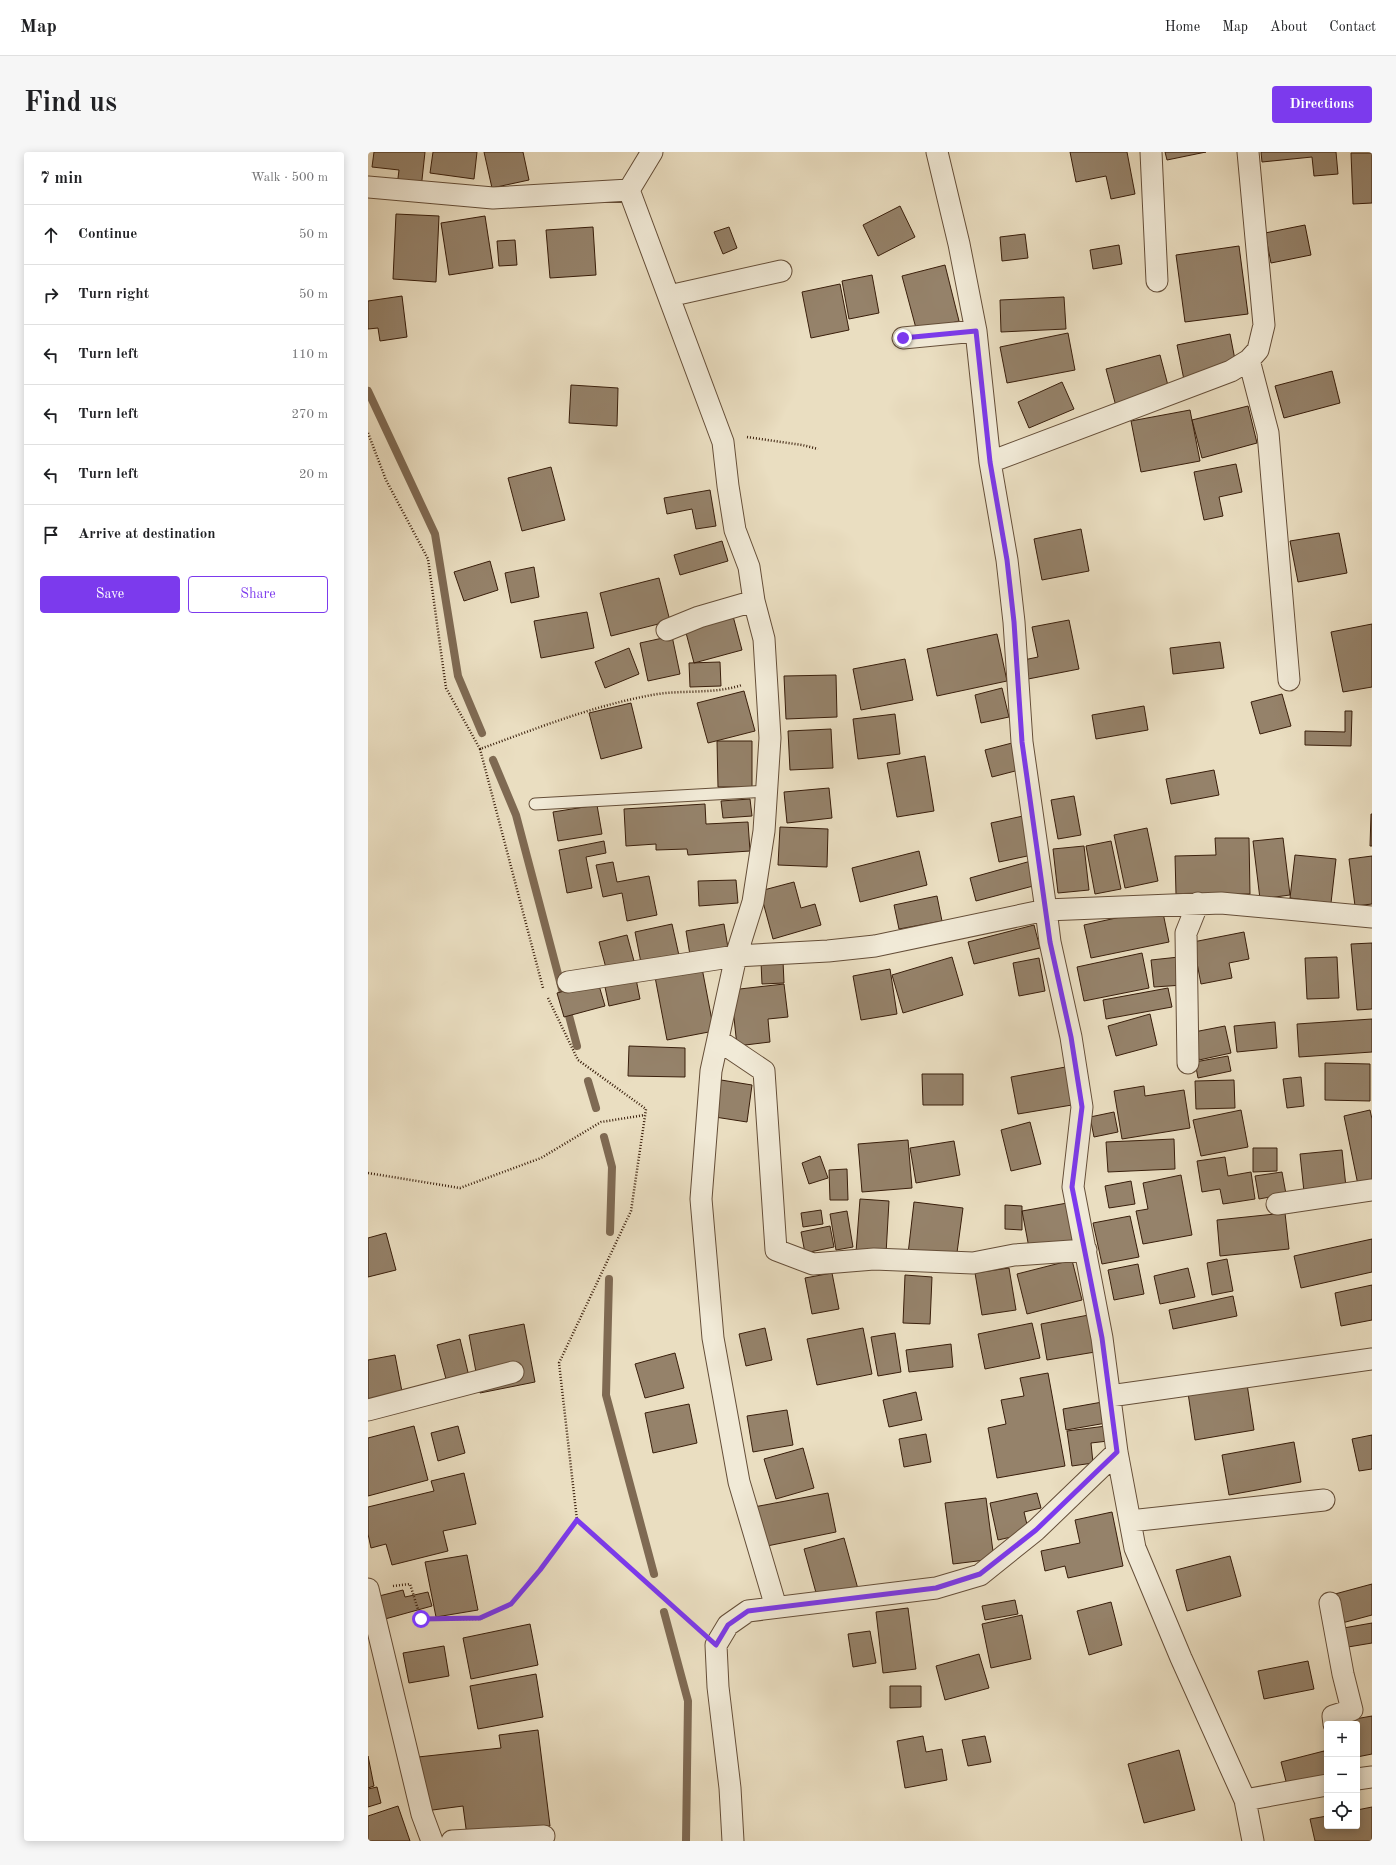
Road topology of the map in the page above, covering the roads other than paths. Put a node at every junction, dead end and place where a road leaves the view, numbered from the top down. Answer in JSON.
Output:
{"nodes":[{"id":1,"x":652,"y":152,"type":"edge"},
{"id":2,"x":1151,"y":152,"type":"edge"},
{"id":3,"x":1248,"y":152,"type":"edge"},
{"id":4,"x":939,"y":153,"type":"edge"},
{"id":5,"x":368,"y":187,"type":"edge"},
{"id":6,"x":629,"y":190,"type":"junction"},
{"id":7,"x":781,"y":271,"type":"dead end"},
{"id":8,"x":1157,"y":281,"type":"dead end"},
{"id":9,"x":669,"y":296,"type":"junction"},
{"id":10,"x":976,"y":331,"type":"junction"},
{"id":11,"x":903,"y":338,"type":"dead end"},
{"id":12,"x":1249,"y":360,"type":"junction"},
{"id":13,"x":990,"y":462,"type":"junction"},
{"id":14,"x":754,"y":601,"type":"junction"},
{"id":15,"x":667,"y":630,"type":"dead end"},
{"id":16,"x":1289,"y":680,"type":"dead end"},
{"id":17,"x":767,"y":791,"type":"junction"},
{"id":18,"x":535,"y":804,"type":"dead end"},
{"id":19,"x":1198,"y":903,"type":"junction"},
{"id":20,"x":1046,"y":910,"type":"junction"},
{"id":21,"x":1372,"y":917,"type":"edge"},
{"id":22,"x":736,"y":956,"type":"junction"},
{"id":23,"x":568,"y":982,"type":"dead end"},
{"id":24,"x":718,"y":1040,"type":"junction"},
{"id":25,"x":1188,"y":1063,"type":"dead end"},
{"id":26,"x":1372,"y":1190,"type":"edge"},
{"id":27,"x":1277,"y":1204,"type":"dead end"},
{"id":28,"x":1086,"y":1250,"type":"junction"},
{"id":29,"x":1372,"y":1359,"type":"edge"},
{"id":30,"x":513,"y":1372,"type":"dead end"},
{"id":31,"x":1110,"y":1396,"type":"junction"},
{"id":32,"x":368,"y":1410,"type":"edge"},
{"id":33,"x":1117,"y":1452,"type":"junction"},
{"id":34,"x":1324,"y":1500,"type":"dead end"},
{"id":35,"x":1130,"y":1521,"type":"junction"},
{"id":36,"x":368,"y":1589,"type":"edge"},
{"id":37,"x":1330,"y":1603,"type":"dead end"},
{"id":38,"x":776,"y":1607,"type":"junction"},
{"id":39,"x":1334,"y":1721,"type":"edge"},
{"id":40,"x":1372,"y":1777,"type":"edge"},
{"id":41,"x":1360,"y":1779,"type":"edge"},
{"id":42,"x":1324,"y":1786,"type":"edge"},
{"id":43,"x":1245,"y":1800,"type":"junction"},
{"id":44,"x":544,"y":1836,"type":"dead end"},
{"id":45,"x":432,"y":1841,"type":"edge"},
{"id":46,"x":452,"y":1841,"type":"edge"},
{"id":47,"x":733,"y":1841,"type":"edge"},
{"id":48,"x":1253,"y":1841,"type":"edge"}],
"edges":[{"from":1,"to":6,"type":"street"},
{"from":2,"to":8,"type":"street"},
{"from":3,"to":12,"type":"street"},
{"from":4,"to":10,"type":"street"},
{"from":5,"to":6,"type":"street"},
{"from":6,"to":9,"type":"street"},
{"from":7,"to":9,"type":"street"},
{"from":9,"to":14,"type":"street"},
{"from":10,"to":11,"type":"street"},
{"from":10,"to":13,"type":"street"},
{"from":12,"to":13,"type":"street"},
{"from":12,"to":16,"type":"street"},
{"from":13,"to":20,"type":"street"},
{"from":14,"to":15,"type":"street"},
{"from":14,"to":17,"type":"street"},
{"from":17,"to":18,"type":"lane"},
{"from":17,"to":22,"type":"street"},
{"from":19,"to":20,"type":"street"},
{"from":19,"to":21,"type":"street"},
{"from":19,"to":25,"type":"street"},
{"from":20,"to":22,"type":"street"},
{"from":20,"to":28,"type":"street"},
{"from":22,"to":23,"type":"street"},
{"from":22,"to":24,"type":"street"},
{"from":24,"to":28,"type":"street"},
{"from":24,"to":38,"type":"street"},
{"from":26,"to":27,"type":"street"},
{"from":28,"to":31,"type":"street"},
{"from":29,"to":31,"type":"street"},
{"from":30,"to":32,"type":"street"},
{"from":31,"to":33,"type":"street"},
{"from":33,"to":35,"type":"street"},
{"from":33,"to":38,"type":"street"},
{"from":34,"to":35,"type":"street"},
{"from":35,"to":43,"type":"street"},
{"from":36,"to":45,"type":"street"},
{"from":37,"to":39,"type":"street"},
{"from":38,"to":47,"type":"street"},
{"from":40,"to":41,"type":"street"},
{"from":42,"to":43,"type":"street"},
{"from":43,"to":48,"type":"street"},
{"from":44,"to":46,"type":"street"}]}
